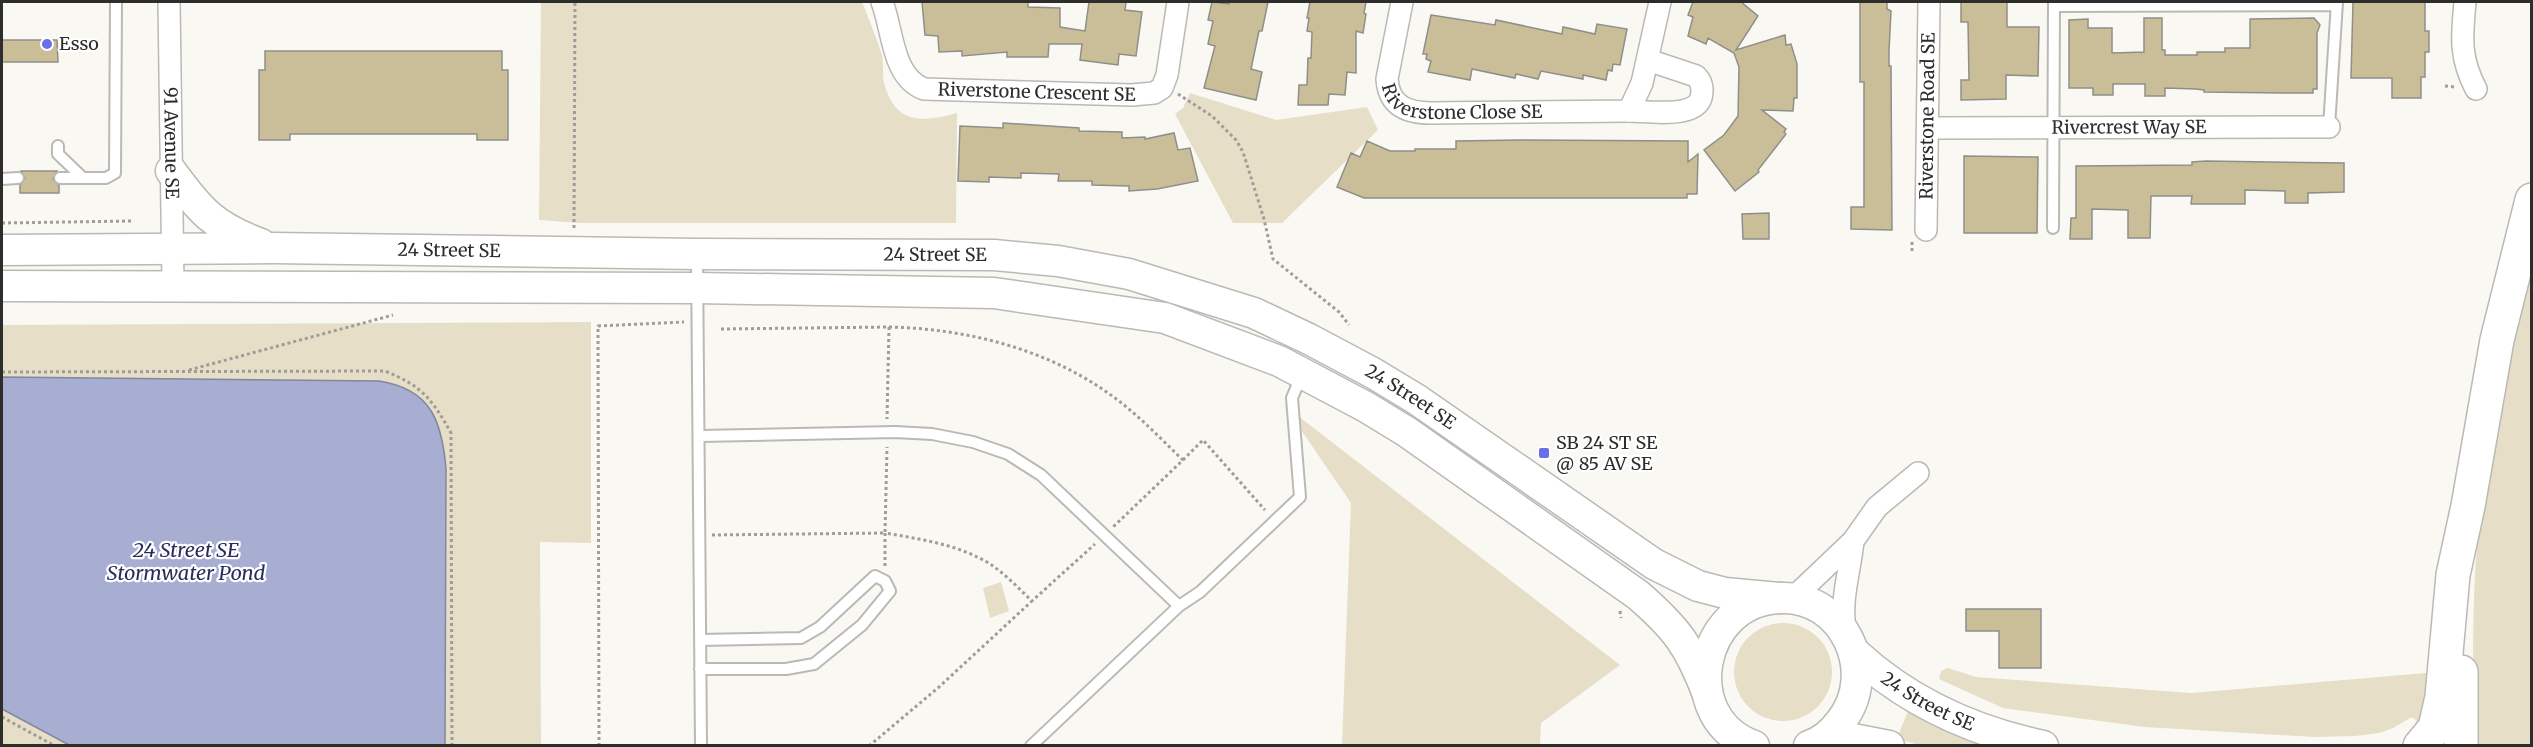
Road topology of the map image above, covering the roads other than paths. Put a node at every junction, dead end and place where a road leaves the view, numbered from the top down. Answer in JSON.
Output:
{"nodes":[{"id":1,"x":116,"y":2,"type":"edge"},
{"id":2,"x":169,"y":2,"type":"edge"},
{"id":3,"x":882,"y":2,"type":"edge"},
{"id":4,"x":1178,"y":2,"type":"edge"},
{"id":5,"x":1402,"y":2,"type":"edge"},
{"id":6,"x":1660,"y":2,"type":"edge"},
{"id":7,"x":1929,"y":2,"type":"edge"},
{"id":8,"x":2465,"y":2,"type":"edge"},
{"id":9,"x":2337,"y":3,"type":"edge"},
{"id":10,"x":2054,"y":4,"type":"edge"},
{"id":11,"x":1648,"y":60,"type":"junction"},
{"id":12,"x":2476,"y":89,"type":"dead end"},
{"id":13,"x":1629,"y":111,"type":"junction"},
{"id":14,"x":2329,"y":127,"type":"joint"},
{"id":15,"x":1928,"y":128,"type":"junction"},
{"id":16,"x":2052,"y":129,"type":"junction"},
{"id":17,"x":58,"y":146,"type":"dead end"},
{"id":18,"x":171,"y":171,"type":"junction"},
{"id":19,"x":2,"y":178,"type":"edge"},
{"id":20,"x":18,"y":178,"type":"dead end"},
{"id":21,"x":60,"y":178,"type":"dead end"},
{"id":22,"x":83,"y":178,"type":"junction"},
{"id":23,"x":2532,"y":200,"type":"edge"},
{"id":24,"x":2053,"y":228,"type":"dead end"},
{"id":25,"x":1919,"y":235,"type":"road end"},
{"id":26,"x":172,"y":248,"type":"junction"},
{"id":27,"x":273,"y":248,"type":"junction"},
{"id":28,"x":2,"y":250,"type":"edge"},
{"id":29,"x":698,"y":254,"type":"junction"},
{"id":30,"x":173,"y":285,"type":"junction"},
{"id":31,"x":2,"y":286,"type":"edge"},
{"id":32,"x":697,"y":288,"type":"junction"},
{"id":33,"x":1303,"y":372,"type":"junction"},
{"id":34,"x":700,"y":436,"type":"junction"},
{"id":35,"x":1918,"y":473,"type":"dead end"},
{"id":36,"x":2468,"y":506,"type":"junction"},
{"id":37,"x":1853,"y":541,"type":"junction"},
{"id":38,"x":1786,"y":599,"type":"junction"},
{"id":39,"x":1179,"y":606,"type":"junction"},
{"id":40,"x":700,"y":640,"type":"junction"},
{"id":41,"x":1851,"y":643,"type":"junction"},
{"id":42,"x":700,"y":669,"type":"junction"},
{"id":43,"x":1707,"y":692,"type":"junction"},
{"id":44,"x":1718,"y":733,"type":"edge"},
{"id":45,"x":1810,"y":745,"type":"edge"},
{"id":46,"x":701,"y":746,"type":"edge"},
{"id":47,"x":1031,"y":746,"type":"edge"},
{"id":48,"x":1754,"y":746,"type":"edge"},
{"id":49,"x":1889,"y":746,"type":"edge"},
{"id":50,"x":2043,"y":746,"type":"edge"},
{"id":51,"x":2420,"y":746,"type":"edge"},
{"id":52,"x":2461,"y":746,"type":"edge"}],
"edges":[{"from":1,"to":22,"type":"lane"},
{"from":2,"to":18,"type":"street","name":"91 Avenue SE"},
{"from":3,"to":4,"type":"street","name":"Riverstone Crescent SE"},
{"from":5,"to":13,"type":"street","name":"Riverstone Close SE"},
{"from":6,"to":11,"type":"street"},
{"from":7,"to":15,"type":"street","name":"Riverstone Road SE"},
{"from":8,"to":12,"type":"street"},
{"from":9,"to":10,"type":"lane"},
{"from":9,"to":14,"type":"lane"},
{"from":10,"to":16,"type":"lane"},
{"from":11,"to":13,"type":"street"},
{"from":11,"to":13,"type":"street","name":"Riverstone Close SE"},
{"from":14,"to":16,"type":"street","name":"Rivercrest Way SE"},
{"from":15,"to":16,"type":"street","name":"Rivercrest Way SE"},
{"from":15,"to":25,"type":"street","name":"Riverstone Road SE"},
{"from":16,"to":24,"type":"lane"},
{"from":17,"to":22,"type":"lane"},
{"from":18,"to":26,"type":"street","name":"91 Avenue SE"},
{"from":18,"to":27,"type":"main road"},
{"from":19,"to":20,"type":"lane"},
{"from":21,"to":22,"type":"lane"},
{"from":23,"to":36,"type":"highway"},
{"from":26,"to":27,"type":"main road","name":"24 Street SE"},
{"from":26,"to":28,"type":"main road","name":"24 Street SE"},
{"from":26,"to":30,"type":"street","name":"91 Avenue SE"},
{"from":27,"to":29,"type":"main road","name":"24 Street SE"},
{"from":29,"to":32,"type":"lane"},
{"from":29,"to":38,"type":"main road","name":"24 Street SE"},
{"from":30,"to":31,"type":"main road","name":"24 Street SE"},
{"from":30,"to":32,"type":"main road","name":"24 Street SE"},
{"from":32,"to":33,"type":"main road","name":"24 Street SE"},
{"from":32,"to":34,"type":"lane"},
{"from":33,"to":39,"type":"lane"},
{"from":33,"to":43,"type":"main road","name":"24 Street SE"},
{"from":34,"to":39,"type":"lane"},
{"from":34,"to":40,"type":"lane"},
{"from":35,"to":37,"type":"street"},
{"from":36,"to":51,"type":"highway"},
{"from":36,"to":52,"type":"highway"},
{"from":37,"to":38,"type":"street"},
{"from":37,"to":41,"type":"street"},
{"from":38,"to":41,"type":"main road","name":"24 Street SE"},
{"from":38,"to":43,"type":"main road"},
{"from":39,"to":47,"type":"lane"},
{"from":40,"to":42,"type":"lane"},
{"from":40,"to":42,"type":"lane"},
{"from":41,"to":45,"type":"main road"},
{"from":41,"to":50,"type":"main road","name":"24 Street SE"},
{"from":42,"to":46,"type":"lane"},
{"from":43,"to":44,"type":"main road","name":"24 Street SE"},
{"from":44,"to":48,"type":"main road"},
{"from":45,"to":49,"type":"main road"}]}
